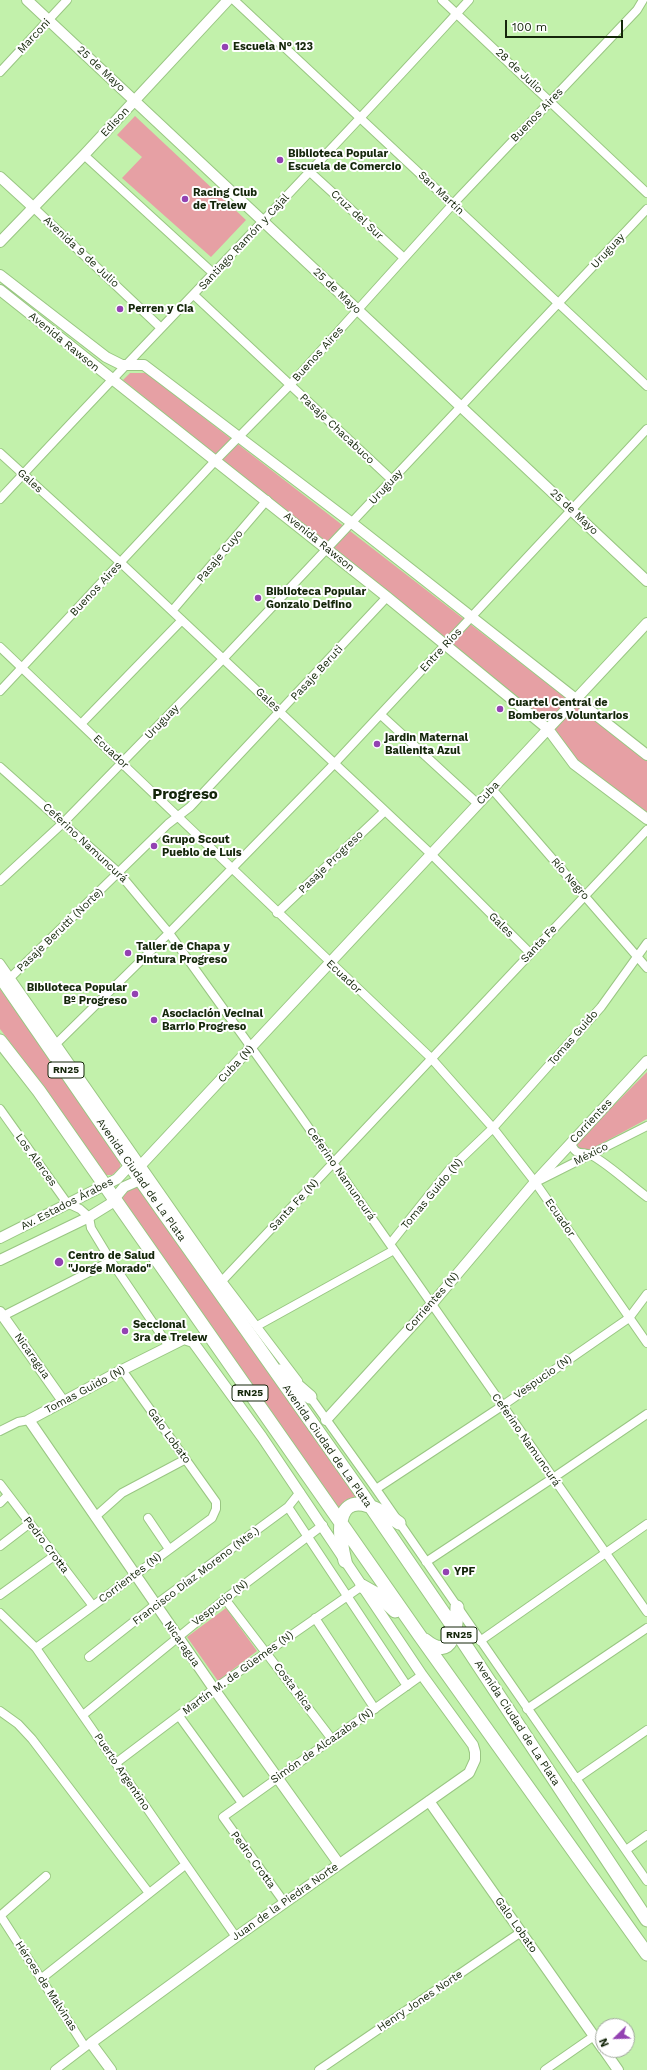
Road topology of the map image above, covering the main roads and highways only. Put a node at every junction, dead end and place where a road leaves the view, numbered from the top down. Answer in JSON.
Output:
{"nodes":[{"id":1,"x":5,"y":977,"type":"edge"},
{"id":2,"x":34,"y":1011,"type":"road end"},
{"id":3,"x":44,"y":1038,"type":"junction"},
{"id":4,"x":0,"y":1041,"type":"edge"},
{"id":5,"x":57,"y":1043,"type":"road end"},
{"id":6,"x":263,"y":1356,"type":"junction"},
{"id":7,"x":310,"y":1397,"type":"road end"},
{"id":8,"x":368,"y":1505,"type":"junction"},
{"id":9,"x":341,"y":1521,"type":"junction"},
{"id":10,"x":399,"y":1523,"type":"road end"},
{"id":11,"x":346,"y":1560,"type":"road end"},
{"id":12,"x":362,"y":1586,"type":"road end"},
{"id":13,"x":457,"y":1607,"type":"road end"},
{"id":14,"x":456,"y":1631,"type":"junction"},
{"id":15,"x":420,"y":1636,"type":"junction"},
{"id":16,"x":647,"y":1920,"type":"edge"},
{"id":17,"x":647,"y":1954,"type":"edge"}],
"edges":[{"from":1,"to":3,"type":"highway","name":"Avenida Ciudad de La Plata","number":"RN25"},
{"from":2,"to":3,"type":"highway"},
{"from":3,"to":5,"type":"highway"},
{"from":3,"to":6,"type":"highway","name":"Avenida Ciudad de La Plata","number":"RN25"},
{"from":4,"to":9,"type":"highway","number":"RN25"},
{"from":6,"to":7,"type":"highway"},
{"from":6,"to":8,"type":"highway","name":"Avenida Ciudad de La Plata","number":"RN25"},
{"from":8,"to":9,"type":"highway"},
{"from":8,"to":10,"type":"highway"},
{"from":8,"to":14,"type":"highway","name":"Avenida Ciudad de La Plata","number":"RN25"},
{"from":9,"to":11,"type":"highway"},
{"from":9,"to":15,"type":"highway","number":"RN25"},
{"from":12,"to":15,"type":"highway"},
{"from":13,"to":14,"type":"highway"},
{"from":14,"to":15,"type":"highway"},
{"from":14,"to":16,"type":"highway","name":"Avenida Ciudad de La Plata","number":"RN25"},
{"from":15,"to":17,"type":"highway","number":"RN25"}]}
